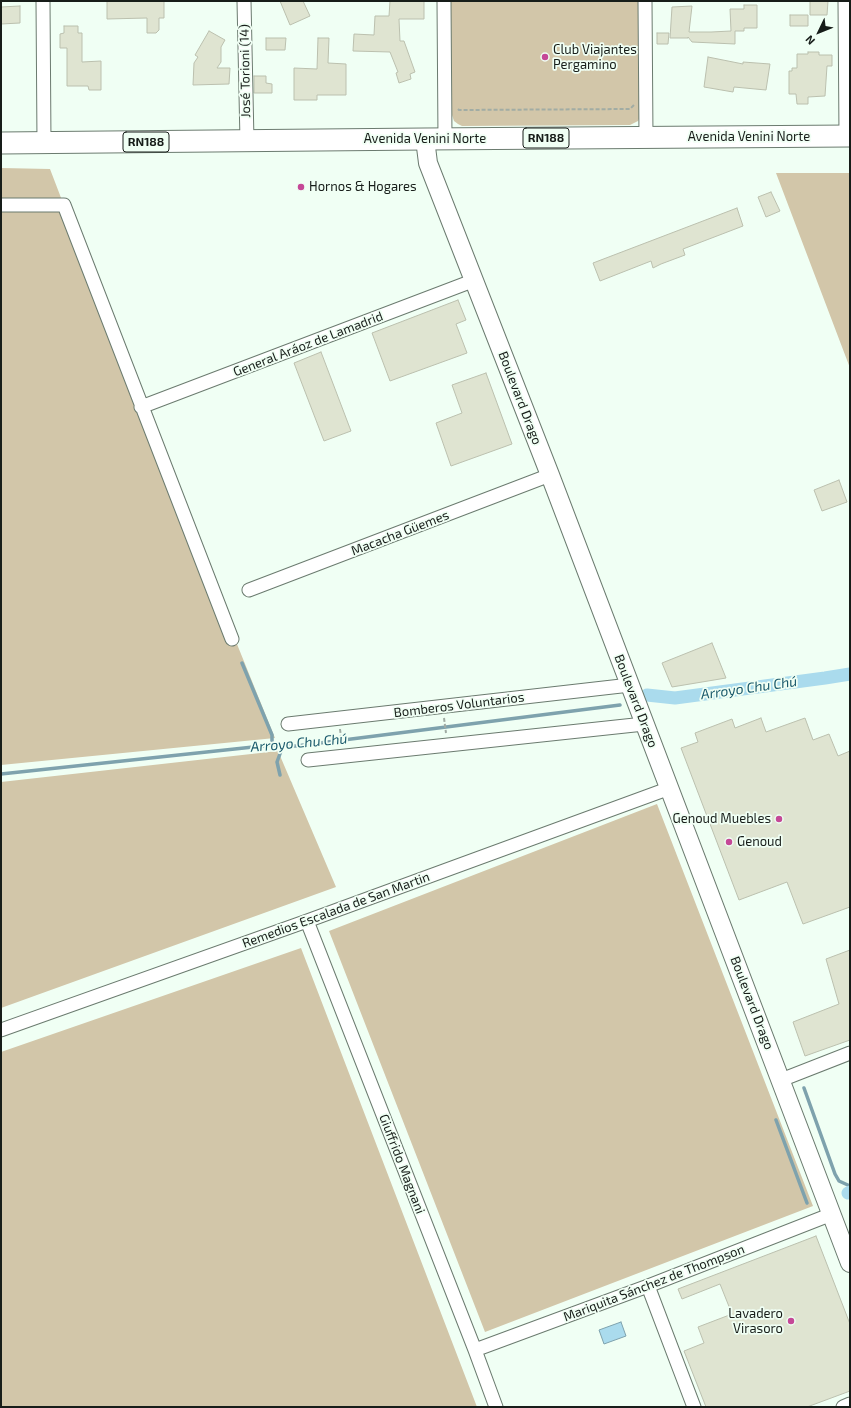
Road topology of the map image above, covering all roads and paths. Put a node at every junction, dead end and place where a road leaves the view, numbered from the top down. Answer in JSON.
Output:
{"nodes":[{"id":1,"x":43,"y":1,"type":"edge"},
{"id":2,"x":244,"y":1,"type":"edge"},
{"id":3,"x":444,"y":1,"type":"edge"},
{"id":4,"x":645,"y":1,"type":"edge"},
{"id":5,"x":845,"y":1,"type":"edge"},
{"id":6,"x":646,"y":103,"type":"junction"},
{"id":7,"x":445,"y":106,"type":"junction"},
{"id":8,"x":848,"y":136,"type":"edge"},
{"id":9,"x":646,"y":137,"type":"junction"},
{"id":10,"x":435,"y":139,"type":"junction"},
{"id":11,"x":247,"y":141,"type":"junction"},
{"id":12,"x":1,"y":143,"type":"edge"},
{"id":13,"x":44,"y":143,"type":"junction"},
{"id":14,"x":1,"y":205,"type":"edge"},
{"id":15,"x":475,"y":280,"type":"junction"},
{"id":16,"x":142,"y":407,"type":"junction"},
{"id":17,"x":550,"y":476,"type":"junction"},
{"id":18,"x":249,"y":590,"type":"dead end"},
{"id":19,"x":232,"y":639,"type":"dead end"},
{"id":20,"x":631,"y":687,"type":"junction"},
{"id":21,"x":642,"y":718,"type":"junction"},
{"id":22,"x":445,"y":721,"type":"dead end"},
{"id":23,"x":288,"y":724,"type":"dead end"},
{"id":24,"x":340,"y":732,"type":"dead end"},
{"id":25,"x":447,"y":737,"type":"dead end"},
{"id":26,"x":342,"y":748,"type":"dead end"},
{"id":27,"x":308,"y":760,"type":"dead end"},
{"id":28,"x":670,"y":788,"type":"junction"},
{"id":29,"x":307,"y":921,"type":"junction"},
{"id":30,"x":1,"y":1030,"type":"edge"},
{"id":31,"x":850,"y":1053,"type":"edge"},
{"id":32,"x":781,"y":1080,"type":"junction"},
{"id":33,"x":832,"y":1214,"type":"junction"},
{"id":34,"x":850,"y":1263,"type":"edge"},
{"id":35,"x":648,"y":1286,"type":"junction"},
{"id":36,"x":475,"y":1350,"type":"junction"},
{"id":37,"x":850,"y":1404,"type":"edge"},
{"id":38,"x":496,"y":1407,"type":"edge"},
{"id":39,"x":694,"y":1407,"type":"edge"},
{"id":40,"x":843,"y":1407,"type":"edge"}],
"edges":[{"from":1,"to":13,"type":"street"},
{"from":2,"to":11,"type":"street","name":"José Torioni (14)"},
{"from":3,"to":7,"type":"street"},
{"from":4,"to":6,"type":"street"},
{"from":5,"to":8,"type":"street"},
{"from":6,"to":7,"type":"path"},
{"from":6,"to":9,"type":"street"},
{"from":7,"to":10,"type":"street"},
{"from":8,"to":9,"type":"highway","name":"Avenida Venini Norte","number":"RN188"},
{"from":9,"to":10,"type":"highway","name":"Avenida Venini Norte","number":"RN188"},
{"from":10,"to":11,"type":"highway","name":"Avenida Venini Norte","number":"RN188"},
{"from":10,"to":15,"type":"main road","name":"Boulevard Drago"},
{"from":11,"to":13,"type":"highway","name":"Avenida Venini Norte","number":"RN188"},
{"from":12,"to":13,"type":"highway","name":"Avenida Venini Norte","number":"RN188"},
{"from":14,"to":16,"type":"street"},
{"from":15,"to":16,"type":"street","name":"General Aráoz de Lamadrid"},
{"from":15,"to":17,"type":"main road","name":"Boulevard Drago"},
{"from":16,"to":19,"type":"street"},
{"from":17,"to":18,"type":"street","name":"Macacha Güemes"},
{"from":17,"to":20,"type":"main road","name":"Boulevard Drago"},
{"from":20,"to":21,"type":"main road","name":"Boulevard Drago"},
{"from":20,"to":23,"type":"street","name":"Bomberos Voluntarios"},
{"from":21,"to":27,"type":"street"},
{"from":21,"to":28,"type":"main road","name":"Boulevard Drago"},
{"from":22,"to":25,"type":"path"},
{"from":24,"to":26,"type":"path"},
{"from":28,"to":29,"type":"street","name":"Remedios Escalada de San Martin"},
{"from":28,"to":32,"type":"main road","name":"Boulevard Drago"},
{"from":29,"to":30,"type":"street","name":"Remedios Escalada de San Martin"},
{"from":29,"to":36,"type":"street","name":"Giuffrido Magnani"},
{"from":31,"to":32,"type":"street"},
{"from":32,"to":33,"type":"main road","name":"Boulevard Drago"},
{"from":33,"to":34,"type":"main road","name":"Boulevard Drago"},
{"from":33,"to":35,"type":"street","name":"Mariquita Sánchez de Thompson"},
{"from":35,"to":36,"type":"street","name":"Mariquita Sánchez de Thompson"},
{"from":35,"to":39,"type":"street"},
{"from":36,"to":38,"type":"street","name":"Giuffrido Magnani"},
{"from":37,"to":40,"type":"street"}]}
